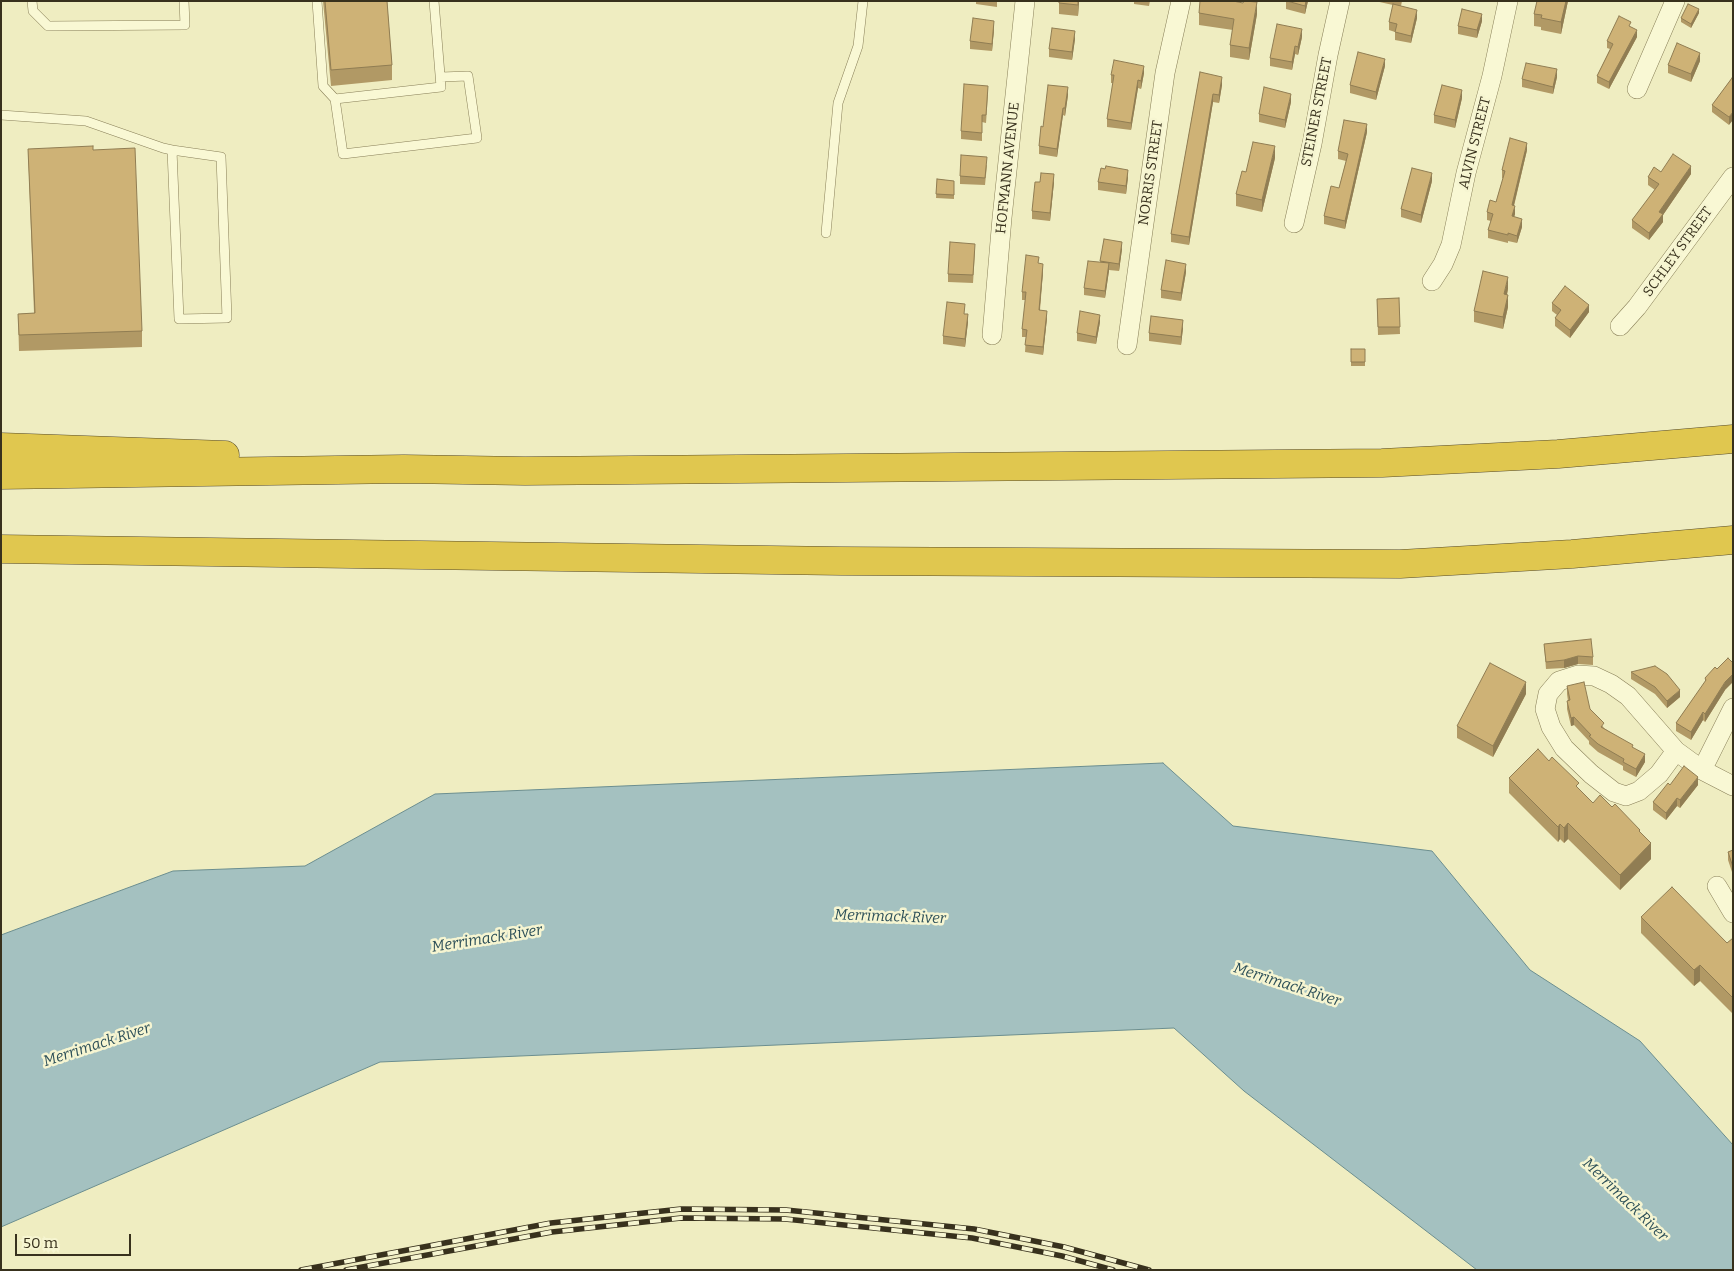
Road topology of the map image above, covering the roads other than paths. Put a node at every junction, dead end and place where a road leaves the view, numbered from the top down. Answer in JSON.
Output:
{"nodes":[{"id":1,"x":32,"y":1,"type":"edge"},
{"id":2,"x":184,"y":1,"type":"edge"},
{"id":3,"x":316,"y":1,"type":"edge"},
{"id":4,"x":434,"y":1,"type":"edge"},
{"id":5,"x":863,"y":1,"type":"edge"},
{"id":6,"x":1025,"y":1,"type":"edge"},
{"id":7,"x":1181,"y":1,"type":"edge"},
{"id":8,"x":1340,"y":1,"type":"edge"},
{"id":9,"x":1508,"y":1,"type":"edge"},
{"id":10,"x":1675,"y":1,"type":"edge"},
{"id":11,"x":441,"y":77,"type":"junction"},
{"id":12,"x":1637,"y":89,"type":"dead end"},
{"id":13,"x":335,"y":99,"type":"junction"},
{"id":14,"x":1,"y":115,"type":"edge"},
{"id":15,"x":172,"y":150,"type":"junction"},
{"id":16,"x":1733,"y":177,"type":"edge"},
{"id":17,"x":1294,"y":222,"type":"dead end"},
{"id":18,"x":826,"y":233,"type":"dead end"},
{"id":19,"x":1432,"y":281,"type":"dead end"},
{"id":20,"x":1620,"y":326,"type":"dead end"},
{"id":21,"x":992,"y":335,"type":"dead end"},
{"id":22,"x":1127,"y":346,"type":"dead end"},
{"id":23,"x":1733,"y":439,"type":"edge"},
{"id":24,"x":1,"y":447,"type":"edge"},
{"id":25,"x":404,"y":469,"type":"junction"},
{"id":26,"x":1,"y":474,"type":"edge"},
{"id":27,"x":1733,"y":540,"type":"edge"},
{"id":28,"x":1,"y":549,"type":"edge"},
{"id":29,"x":1733,"y":708,"type":"edge"},
{"id":30,"x":1676,"y":751,"type":"junction"},
{"id":31,"x":1702,"y":770,"type":"junction"},
{"id":32,"x":1733,"y":786,"type":"edge"},
{"id":33,"x":1717,"y":886,"type":"dead end"},
{"id":34,"x":1733,"y":913,"type":"edge"}],
"edges":[{"from":1,"to":2,"type":"lane"},
{"from":3,"to":13,"type":"lane"},
{"from":4,"to":11,"type":"lane"},
{"from":5,"to":18,"type":"lane"},
{"from":6,"to":21,"type":"street","name":"HOFMANN AVENUE"},
{"from":7,"to":22,"type":"street","name":"NORRIS STREET"},
{"from":8,"to":17,"type":"street","name":"STEINER STREET"},
{"from":9,"to":19,"type":"street","name":"ALVIN STREET"},
{"from":10,"to":12,"type":"street"},
{"from":11,"to":13,"type":"lane"},
{"from":11,"to":13,"type":"lane"},
{"from":14,"to":15,"type":"lane"},
{"from":15,"to":15,"type":"lane"},
{"from":16,"to":20,"type":"street","name":"SCHLEY STREET"},
{"from":23,"to":25,"type":"highway"},
{"from":24,"to":25,"type":"highway"},
{"from":25,"to":26,"type":"highway"},
{"from":27,"to":28,"type":"highway"},
{"from":29,"to":31,"type":"street"},
{"from":30,"to":30,"type":"street"},
{"from":30,"to":31,"type":"street"},
{"from":31,"to":32,"type":"street"},
{"from":33,"to":34,"type":"street"}]}
